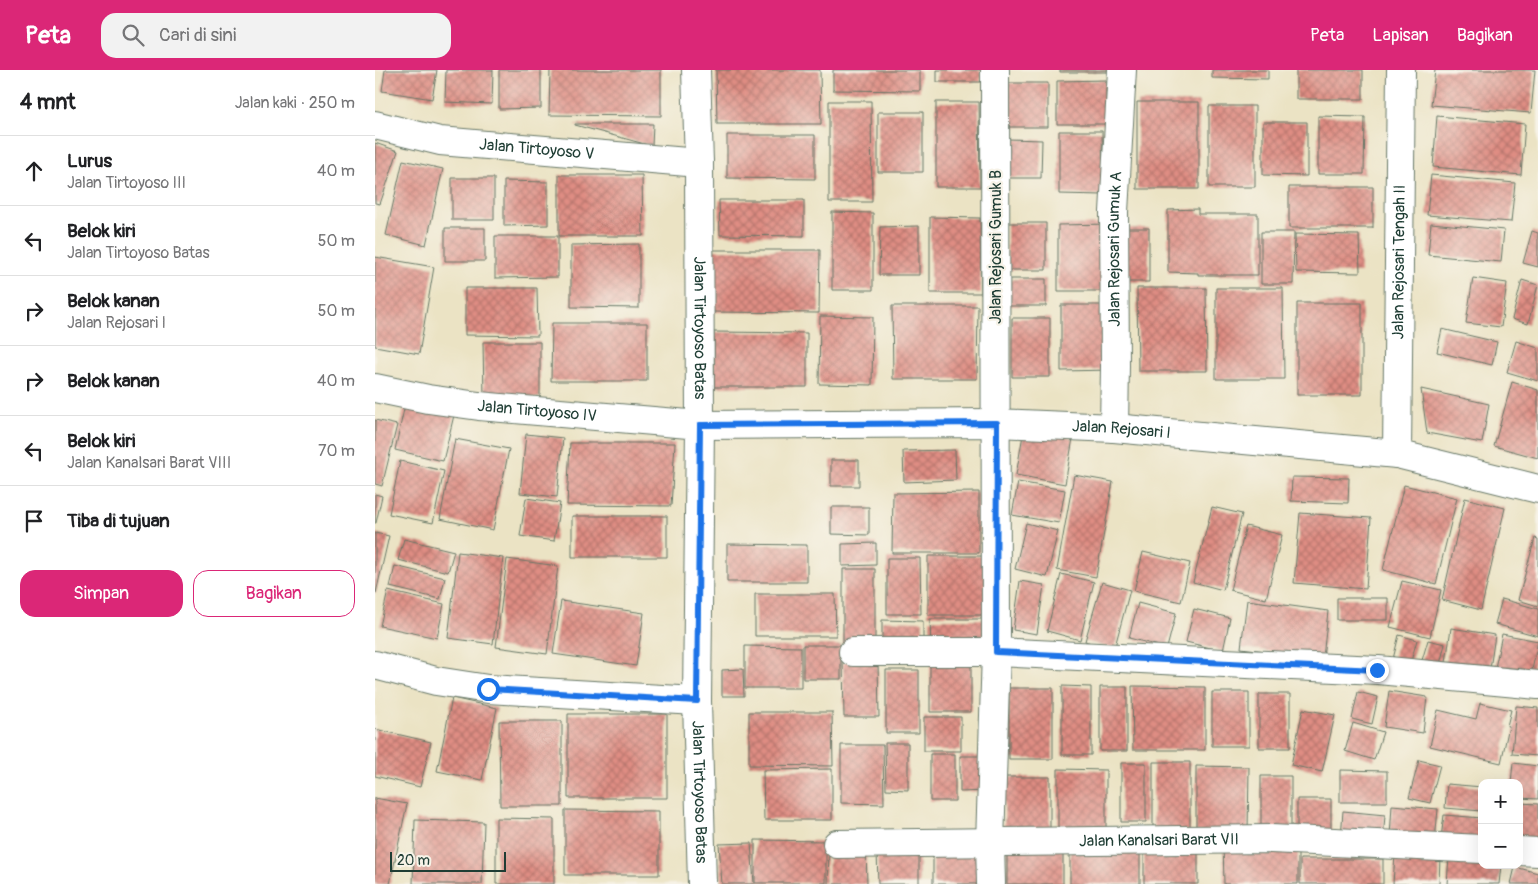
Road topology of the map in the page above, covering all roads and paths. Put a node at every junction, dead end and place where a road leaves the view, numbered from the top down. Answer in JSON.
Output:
{"nodes":[{"id":1,"x":696,"y":70,"type":"edge"},
{"id":2,"x":995,"y":70,"type":"edge"},
{"id":3,"x":1122,"y":70,"type":"edge"},
{"id":4,"x":1401,"y":70,"type":"edge"},
{"id":5,"x":375,"y":125,"type":"edge"},
{"id":6,"x":699,"y":163,"type":"junction"},
{"id":7,"x":375,"y":388,"type":"edge"},
{"id":8,"x":997,"y":423,"type":"junction"},
{"id":9,"x":700,"y":425,"type":"junction"},
{"id":10,"x":1114,"y":428,"type":"junction"},
{"id":11,"x":1397,"y":454,"type":"junction"},
{"id":12,"x":1538,"y":489,"type":"edge"},
{"id":13,"x":853,"y":652,"type":"dead end"},
{"id":14,"x":996,"y":652,"type":"junction"},
{"id":15,"x":375,"y":665,"type":"edge"},
{"id":16,"x":1538,"y":685,"type":"edge"},
{"id":17,"x":697,"y":701,"type":"junction"},
{"id":18,"x":990,"y":843,"type":"junction"},
{"id":19,"x":837,"y":844,"type":"dead end"},
{"id":20,"x":1478,"y":849,"type":"edge"},
{"id":21,"x":1523,"y":851,"type":"edge"},
{"id":22,"x":1538,"y":852,"type":"edge"},
{"id":23,"x":702,"y":884,"type":"edge"},
{"id":24,"x":991,"y":884,"type":"edge"}],
"edges":[{"from":1,"to":6,"type":"street","name":"Jalan Tirtoyoso Batas"},
{"from":2,"to":8,"type":"street","name":"Jalan Rejosari Gumuk B"},
{"from":3,"to":10,"type":"street","name":"Jalan Rejosari Gumuk A"},
{"from":4,"to":11,"type":"street","name":"Jalan Rejosari Tengah II"},
{"from":5,"to":6,"type":"street","name":"Jalan Tirtoyoso V"},
{"from":6,"to":9,"type":"street","name":"Jalan Tirtoyoso Batas"},
{"from":7,"to":9,"type":"street","name":"Jalan Tirtoyoso IV"},
{"from":8,"to":9,"type":"street","name":"Jalan Rejosari I"},
{"from":8,"to":10,"type":"street","name":"Jalan Rejosari I"},
{"from":8,"to":14,"type":"street","name":"Jalan Rejosari Gumuk B"},
{"from":9,"to":17,"type":"street","name":"Jalan Tirtoyoso Batas"},
{"from":10,"to":11,"type":"street","name":"Jalan Rejosari I"},
{"from":11,"to":12,"type":"street","name":"Jalan Rejosari I"},
{"from":13,"to":14,"type":"street"},
{"from":14,"to":16,"type":"street"},
{"from":14,"to":18,"type":"street","name":"Jalan Rejosari Gumuk B"},
{"from":15,"to":17,"type":"street"},
{"from":17,"to":23,"type":"street","name":"Jalan Tirtoyoso Batas"},
{"from":18,"to":19,"type":"street","name":"Jalan Kanalsari Barat VII"},
{"from":18,"to":20,"type":"street","name":"Jalan Kanalsari Barat VII"},
{"from":18,"to":24,"type":"street","name":"Jalan Rejosari Gumuk B"},
{"from":21,"to":22,"type":"street"}]}
